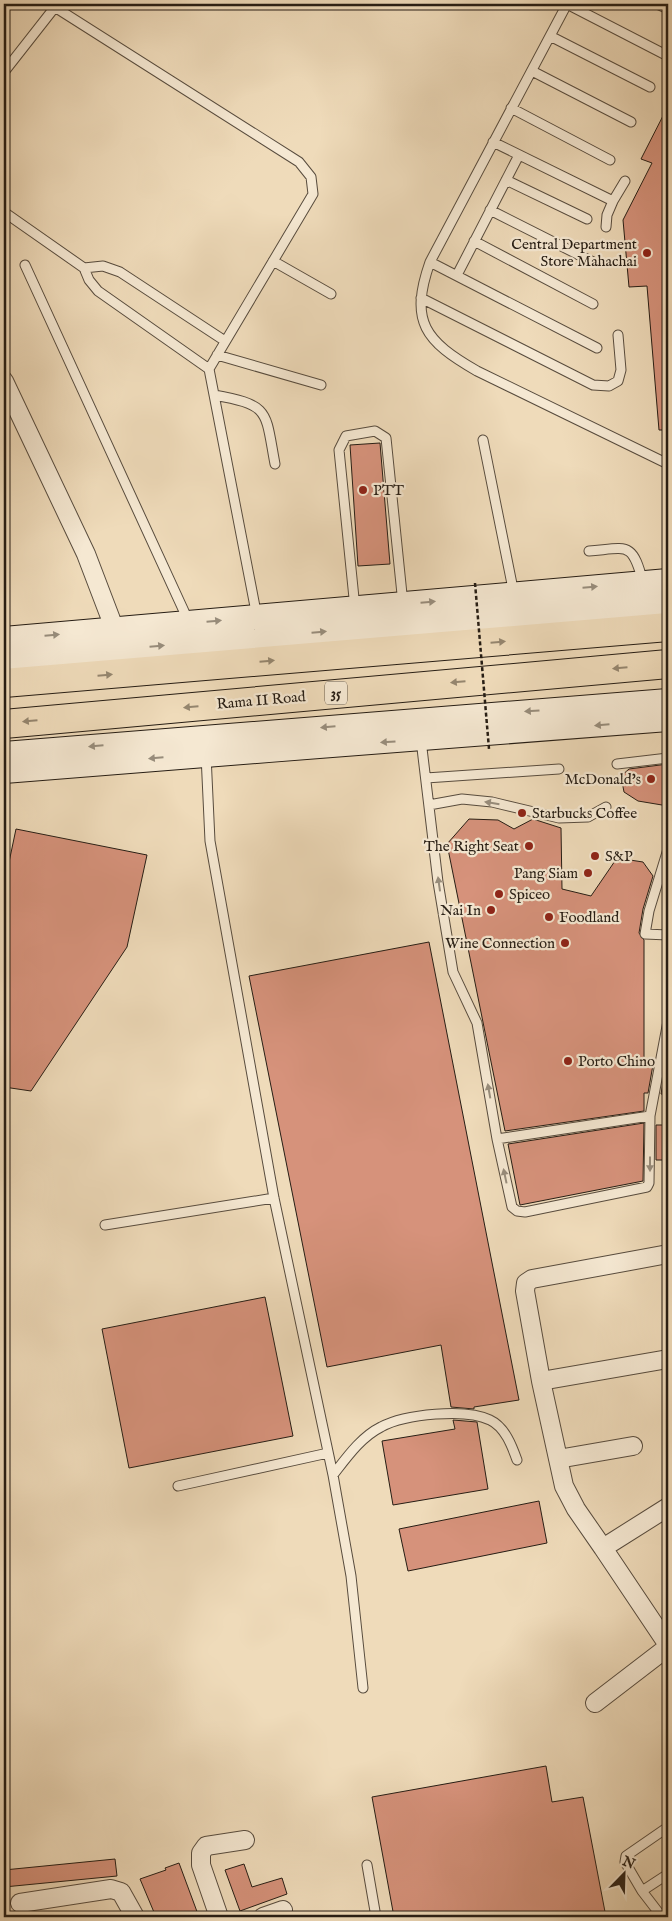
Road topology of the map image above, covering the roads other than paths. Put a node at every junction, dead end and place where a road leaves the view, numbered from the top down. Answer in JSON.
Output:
{"nodes":[{"id":1,"x":567,"y":4,"type":"edge"},
{"id":2,"x":657,"y":4,"type":"edge"},
{"id":3,"x":52,"y":5,"type":"edge"},
{"id":4,"x":668,"y":9,"type":"edge"},
{"id":5,"x":550,"y":36,"type":"junction"},
{"id":6,"x":664,"y":54,"type":"dead end"},
{"id":7,"x":532,"y":71,"type":"junction"},
{"id":8,"x":4,"y":72,"type":"edge"},
{"id":9,"x":650,"y":87,"type":"dead end"},
{"id":10,"x":511,"y":108,"type":"junction"},
{"id":11,"x":631,"y":122,"type":"dead end"},
{"id":12,"x":493,"y":142,"type":"junction"},
{"id":13,"x":519,"y":155,"type":"junction"},
{"id":14,"x":610,"y":160,"type":"dead end"},
{"id":15,"x":506,"y":180,"type":"junction"},
{"id":16,"x":625,"y":181,"type":"dead end"},
{"id":17,"x":613,"y":201,"type":"junction"},
{"id":18,"x":490,"y":210,"type":"junction"},
{"id":19,"x":4,"y":212,"type":"edge"},
{"id":20,"x":587,"y":219,"type":"dead end"},
{"id":21,"x":606,"y":227,"type":"dead end"},
{"id":22,"x":474,"y":242,"type":"junction"},
{"id":23,"x":273,"y":261,"type":"junction"},
{"id":24,"x":430,"y":262,"type":"junction"},
{"id":25,"x":593,"y":262,"type":"dead end"},
{"id":26,"x":25,"y":265,"type":"dead end"},
{"id":27,"x":84,"y":268,"type":"junction"},
{"id":28,"x":457,"y":275,"type":"junction"},
{"id":29,"x":331,"y":294,"type":"dead end"},
{"id":30,"x":421,"y":298,"type":"junction"},
{"id":31,"x":593,"y":304,"type":"dead end"},
{"id":32,"x":618,"y":335,"type":"dead end"},
{"id":33,"x":225,"y":342,"type":"junction"},
{"id":34,"x":597,"y":348,"type":"dead end"},
{"id":35,"x":217,"y":355,"type":"junction"},
{"id":36,"x":209,"y":369,"type":"junction"},
{"id":37,"x":4,"y":381,"type":"edge"},
{"id":38,"x":322,"y":385,"type":"dead end"},
{"id":39,"x":214,"y":395,"type":"junction"},
{"id":40,"x":483,"y":440,"type":"dead end"},
{"id":41,"x":275,"y":464,"type":"dead end"},
{"id":42,"x":668,"y":464,"type":"edge"},
{"id":43,"x":589,"y":552,"type":"dead end"},
{"id":44,"x":668,"y":581,"type":"edge"},
{"id":45,"x":644,"y":582,"type":"junction"},
{"id":46,"x":514,"y":595,"type":"junction"},
{"id":47,"x":668,"y":602,"type":"edge"},
{"id":48,"x":355,"y":608,"type":"junction"},
{"id":49,"x":401,"y":615,"type":"junction"},
{"id":50,"x":258,"y":617,"type":"junction"},
{"id":51,"x":189,"y":623,"type":"junction"},
{"id":52,"x":668,"y":627,"type":"edge"},
{"id":53,"x":115,"y":630,"type":"junction"},
{"id":54,"x":4,"y":639,"type":"edge"},
{"id":55,"x":4,"y":658,"type":"edge"},
{"id":56,"x":668,"y":664,"type":"edge"},
{"id":57,"x":4,"y":683,"type":"edge"},
{"id":58,"x":668,"y":701,"type":"edge"},
{"id":59,"x":668,"y":719,"type":"edge"},
{"id":60,"x":4,"y":724,"type":"edge"},
{"id":61,"x":416,"y":730,"type":"junction"},
{"id":62,"x":4,"y":754,"type":"edge"},
{"id":63,"x":206,"y":754,"type":"junction"},
{"id":64,"x":668,"y":758,"type":"edge"},
{"id":65,"x":617,"y":764,"type":"dead end"},
{"id":66,"x":559,"y":769,"type":"dead end"},
{"id":67,"x":4,"y":771,"type":"edge"},
{"id":68,"x":426,"y":778,"type":"junction"},
{"id":69,"x":429,"y":805,"type":"junction"},
{"id":70,"x":606,"y":807,"type":"dead end"},
{"id":71,"x":668,"y":849,"type":"edge"},
{"id":72,"x":668,"y":934,"type":"edge"},
{"id":73,"x":668,"y":1021,"type":"edge"},
{"id":74,"x":650,"y":1116,"type":"junction"},
{"id":75,"x":497,"y":1139,"type":"junction"},
{"id":76,"x":274,"y":1198,"type":"junction"},
{"id":77,"x":105,"y":1225,"type":"dead end"},
{"id":78,"x":668,"y":1254,"type":"edge"},
{"id":79,"x":668,"y":1359,"type":"edge"},
{"id":80,"x":541,"y":1381,"type":"junction"},
{"id":81,"x":633,"y":1446,"type":"dead end"},
{"id":82,"x":328,"y":1453,"type":"junction"},
{"id":83,"x":558,"y":1459,"type":"junction"},
{"id":84,"x":517,"y":1460,"type":"dead end"},
{"id":85,"x":333,"y":1475,"type":"junction"},
{"id":86,"x":178,"y":1486,"type":"dead end"},
{"id":87,"x":668,"y":1507,"type":"edge"},
{"id":88,"x":603,"y":1548,"type":"junction"},
{"id":89,"x":668,"y":1646,"type":"edge"},
{"id":90,"x":363,"y":1688,"type":"dead end"},
{"id":91,"x":595,"y":1703,"type":"dead end"},
{"id":92,"x":668,"y":1827,"type":"edge"},
{"id":93,"x":245,"y":1840,"type":"dead end"},
{"id":94,"x":366,"y":1865,"type":"dead end"},
{"id":95,"x":668,"y":1874,"type":"edge"},
{"id":96,"x":642,"y":1891,"type":"junction"},
{"id":97,"x":20,"y":1903,"type":"dead end"},
{"id":98,"x":283,"y":1910,"type":"dead end"},
{"id":99,"x":135,"y":1917,"type":"edge"},
{"id":100,"x":219,"y":1917,"type":"edge"},
{"id":101,"x":263,"y":1917,"type":"edge"},
{"id":102,"x":376,"y":1917,"type":"edge"},
{"id":103,"x":662,"y":1917,"type":"edge"}],
"edges":[{"from":1,"to":5,"type":"lane"},
{"from":1,"to":6,"type":"lane"},
{"from":2,"to":4,"type":"lane"},
{"from":3,"to":8,"type":"lane"},
{"from":3,"to":23,"type":"lane"},
{"from":5,"to":7,"type":"lane"},
{"from":5,"to":9,"type":"lane"},
{"from":7,"to":10,"type":"lane"},
{"from":7,"to":11,"type":"lane"},
{"from":10,"to":12,"type":"lane"},
{"from":10,"to":14,"type":"lane"},
{"from":12,"to":13,"type":"lane"},
{"from":12,"to":24,"type":"lane"},
{"from":13,"to":15,"type":"lane"},
{"from":13,"to":17,"type":"lane"},
{"from":15,"to":18,"type":"lane"},
{"from":15,"to":20,"type":"lane"},
{"from":16,"to":17,"type":"lane"},
{"from":17,"to":21,"type":"lane"},
{"from":18,"to":22,"type":"lane"},
{"from":18,"to":25,"type":"lane"},
{"from":19,"to":27,"type":"lane"},
{"from":22,"to":28,"type":"lane"},
{"from":22,"to":31,"type":"lane"},
{"from":23,"to":29,"type":"lane"},
{"from":23,"to":33,"type":"lane"},
{"from":24,"to":28,"type":"lane"},
{"from":24,"to":30,"type":"lane"},
{"from":26,"to":51,"type":"lane"},
{"from":27,"to":33,"type":"lane"},
{"from":27,"to":36,"type":"lane"},
{"from":28,"to":34,"type":"lane"},
{"from":30,"to":32,"type":"lane"},
{"from":30,"to":42,"type":"lane"},
{"from":33,"to":35,"type":"lane"},
{"from":35,"to":36,"type":"lane"},
{"from":35,"to":38,"type":"lane"},
{"from":36,"to":39,"type":"lane"},
{"from":37,"to":53,"type":"street"},
{"from":39,"to":41,"type":"lane"},
{"from":39,"to":50,"type":"lane"},
{"from":40,"to":46,"type":"lane"},
{"from":43,"to":45,"type":"lane"},
{"from":44,"to":45,"type":"main road"},
{"from":46,"to":45,"type":"main road","one_way":true},
{"from":49,"to":46,"type":"main road","one_way":true},
{"from":47,"to":49,"type":"main road"},
{"from":48,"to":49,"type":"main road"},
{"from":48,"to":49,"type":"lane"},
{"from":48,"to":50,"type":"main road"},
{"from":55,"to":49,"type":"main road","one_way":true},
{"from":51,"to":50,"type":"main road","one_way":true},
{"from":51,"to":53,"type":"main road"},
{"from":57,"to":52,"type":"highway","one_way":true},
{"from":54,"to":53,"type":"main road","one_way":true},
{"from":56,"to":60,"type":"highway","name":"Rama II Road","number":"35","one_way":true},
{"from":58,"to":61,"type":"main road","one_way":true},
{"from":59,"to":61,"type":"main road","one_way":true},
{"from":61,"to":62,"type":"main road","one_way":true},
{"from":61,"to":63,"type":"main road","one_way":true},
{"from":61,"to":68,"type":"lane"},
{"from":63,"to":67,"type":"main road","one_way":true},
{"from":63,"to":76,"type":"lane"},
{"from":64,"to":65,"type":"lane"},
{"from":66,"to":68,"type":"lane"},
{"from":68,"to":69,"type":"lane"},
{"from":70,"to":69,"type":"lane","one_way":true},
{"from":75,"to":69,"type":"lane","one_way":true},
{"from":71,"to":72,"type":"lane"},
{"from":73,"to":74,"type":"lane"},
{"from":74,"to":75,"type":"lane"},
{"from":74,"to":75,"type":"lane","one_way":true},
{"from":76,"to":77,"type":"lane"},
{"from":76,"to":82,"type":"lane"},
{"from":78,"to":80,"type":"street"},
{"from":79,"to":80,"type":"street"},
{"from":80,"to":83,"type":"street"},
{"from":81,"to":83,"type":"street"},
{"from":82,"to":85,"type":"lane"},
{"from":82,"to":86,"type":"lane"},
{"from":83,"to":88,"type":"street"},
{"from":84,"to":85,"type":"lane"},
{"from":85,"to":90,"type":"lane"},
{"from":87,"to":88,"type":"street"},
{"from":88,"to":89,"type":"street"},
{"from":89,"to":91,"type":"street"},
{"from":92,"to":96,"type":"lane"},
{"from":93,"to":100,"type":"street"},
{"from":94,"to":102,"type":"lane"},
{"from":95,"to":96,"type":"lane"},
{"from":96,"to":103,"type":"lane"},
{"from":97,"to":99,"type":"street"},
{"from":98,"to":101,"type":"street"}]}
